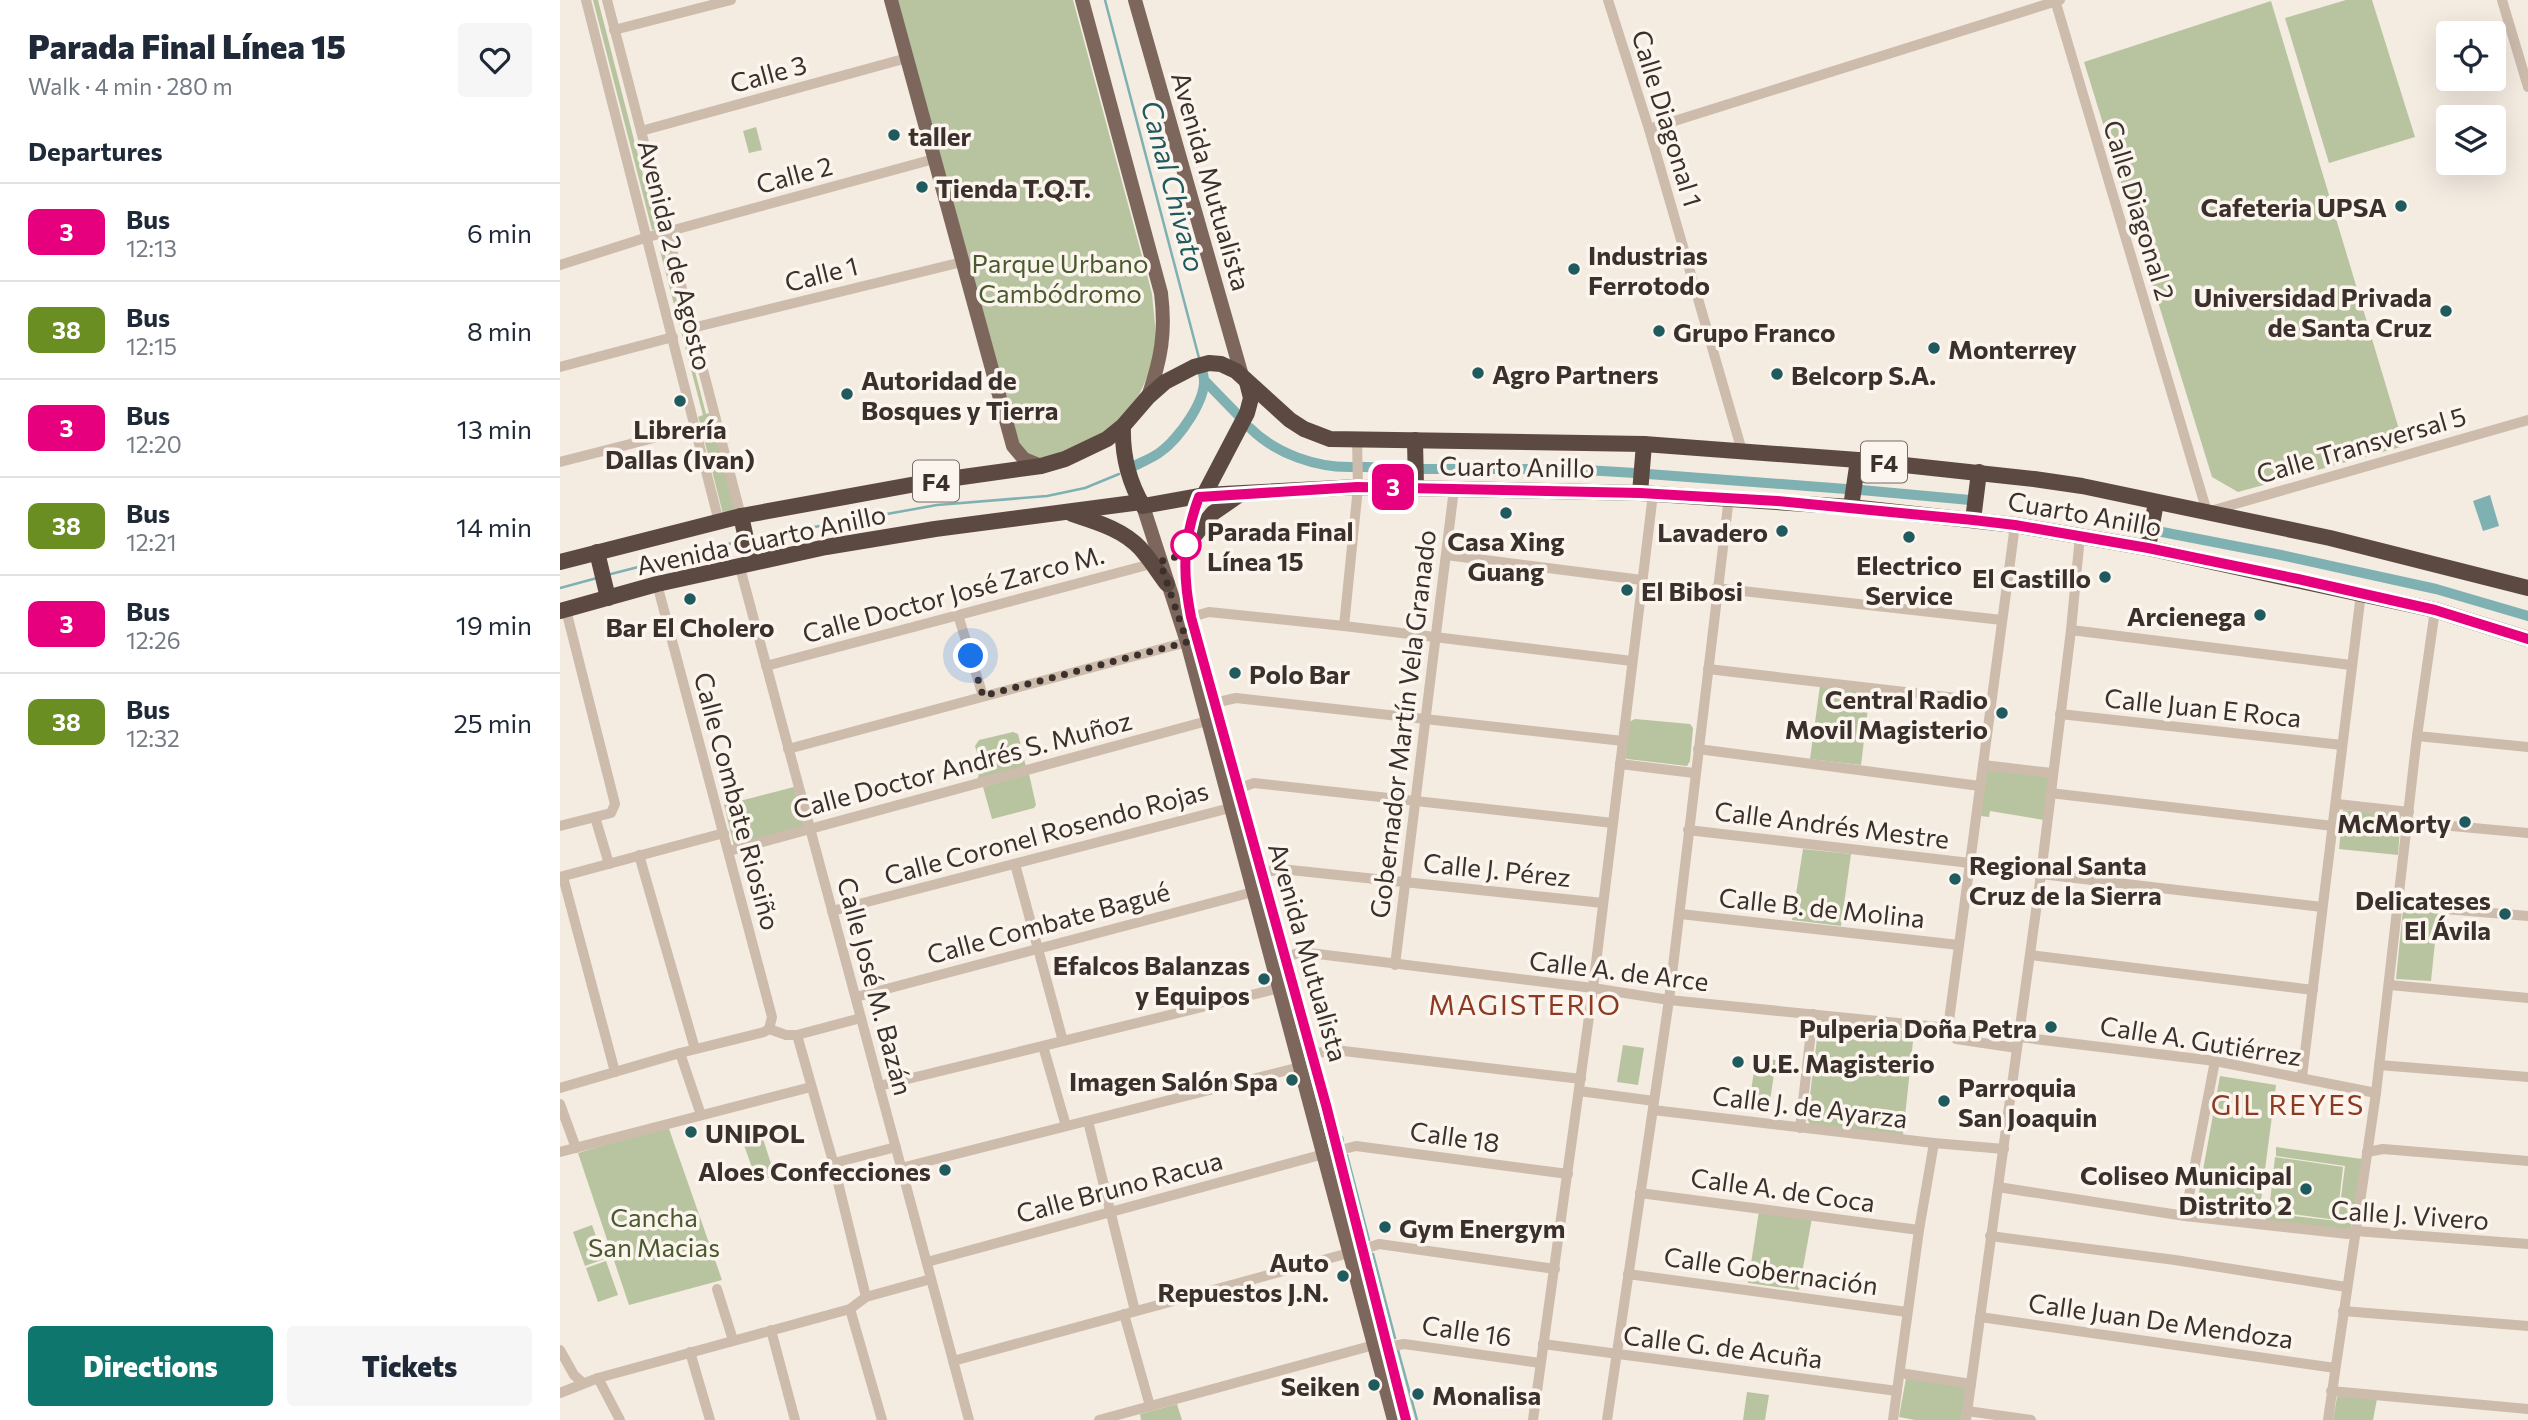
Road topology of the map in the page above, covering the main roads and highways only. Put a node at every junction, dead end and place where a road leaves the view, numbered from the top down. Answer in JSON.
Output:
{"nodes":[{"id":1,"x":891,"y":0,"type":"edge"},
{"id":2,"x":1082,"y":0,"type":"edge"},
{"id":3,"x":1135,"y":0,"type":"edge"},
{"id":4,"x":1245,"y":379,"type":"junction"},
{"id":5,"x":1148,"y":397,"type":"junction"},
{"id":6,"x":1123,"y":426,"type":"junction"},
{"id":7,"x":1415,"y":440,"type":"junction"},
{"id":8,"x":1644,"y":444,"type":"junction"},
{"id":9,"x":1013,"y":446,"type":"junction"},
{"id":10,"x":1041,"y":466,"type":"junction"},
{"id":11,"x":1857,"y":466,"type":"junction"},
{"id":12,"x":994,"y":473,"type":"junction"},
{"id":13,"x":1978,"y":481,"type":"junction"},
{"id":14,"x":1416,"y":482,"type":"junction"},
{"id":15,"x":1644,"y":489,"type":"junction"},
{"id":16,"x":1241,"y":493,"type":"junction"},
{"id":17,"x":1202,"y":496,"type":"junction"},
{"id":18,"x":1852,"y":501,"type":"junction"},
{"id":19,"x":1142,"y":504,"type":"junction"},
{"id":20,"x":2154,"y":510,"type":"junction"},
{"id":21,"x":1066,"y":512,"type":"junction"},
{"id":22,"x":1973,"y":513,"type":"junction"},
{"id":23,"x":742,"y":521,"type":"junction"},
{"id":24,"x":2149,"y":542,"type":"junction"},
{"id":25,"x":1185,"y":552,"type":"junction"},
{"id":26,"x":598,"y":556,"type":"junction"},
{"id":27,"x":747,"y":560,"type":"junction"},
{"id":28,"x":560,"y":562,"type":"edge"},
{"id":29,"x":1155,"y":563,"type":"junction"},
{"id":30,"x":1167,"y":584,"type":"joint"},
{"id":31,"x":2528,"y":588,"type":"edge"},
{"id":32,"x":608,"y":594,"type":"junction"},
{"id":33,"x":563,"y":611,"type":"edge"},
{"id":34,"x":2528,"y":639,"type":"edge"},
{"id":35,"x":1286,"y":1011,"type":"junction"},
{"id":36,"x":1312,"y":1054,"type":"junction"},
{"id":37,"x":1300,"y":1067,"type":"junction"},
{"id":38,"x":1326,"y":1105,"type":"junction"},
{"id":39,"x":1330,"y":1153,"type":"junction"},
{"id":40,"x":1380,"y":1346,"type":"junction"},
{"id":41,"x":1394,"y":1420,"type":"edge"},
{"id":42,"x":1406,"y":1420,"type":"edge"}],
"edges":[{"from":1,"to":9,"type":"main road"},
{"from":2,"to":5,"type":"main road"},
{"from":3,"to":4,"type":"main road","name":"Avenida Mutualista"},
{"from":4,"to":5,"type":"highway","number":"F4"},
{"from":4,"to":7,"type":"highway","name":"Cuarto Anillo","number":"F4"},
{"from":4,"to":17,"type":"highway"},
{"from":5,"to":6,"type":"highway","number":"F4"},
{"from":6,"to":10,"type":"highway","name":"Avenida Cuarto Anillo","number":"F4"},
{"from":6,"to":19,"type":"highway"},
{"from":7,"to":8,"type":"highway","name":"Cuarto Anillo","number":"F4"},
{"from":7,"to":14,"type":"highway"},
{"from":8,"to":11,"type":"highway","name":"Cuarto Anillo","number":"F4"},
{"from":8,"to":15,"type":"highway"},
{"from":9,"to":10,"type":"main road"},
{"from":9,"to":12,"type":"main road"},
{"from":10,"to":12,"type":"highway","name":"Avenida Cuarto Anillo","number":"F4"},
{"from":11,"to":13,"type":"highway","name":"Cuarto Anillo","number":"F4"},
{"from":11,"to":18,"type":"highway"},
{"from":12,"to":23,"type":"highway","name":"Avenida Cuarto Anillo","number":"F4"},
{"from":13,"to":20,"type":"highway","name":"Cuarto Anillo","number":"F4"},
{"from":13,"to":22,"type":"highway"},
{"from":14,"to":15,"type":"highway","name":"Cuarto Anillo","number":"F4"},
{"from":14,"to":16,"type":"highway","name":"Cuarto Anillo","number":"F4"},
{"from":15,"to":18,"type":"highway","name":"Cuarto Anillo","number":"F4"},
{"from":16,"to":17,"type":"highway","name":"Cuarto Anillo","number":"F4"},
{"from":16,"to":25,"type":"highway"},
{"from":17,"to":19,"type":"highway","number":"F4"},
{"from":17,"to":25,"type":"main road","name":"Avenida Mutualista"},
{"from":18,"to":22,"type":"highway","name":"Cuarto Anillo","number":"F4"},
{"from":19,"to":21,"type":"highway","name":"Avenida Cuarto Anillo","number":"F4"},
{"from":19,"to":29,"type":"main road"},
{"from":20,"to":24,"type":"highway"},
{"from":20,"to":31,"type":"highway","name":"Cuarto Anillo","number":"F4"},
{"from":21,"to":27,"type":"highway","name":"Avenida Cuarto Anillo","number":"F4"},
{"from":21,"to":29,"type":"highway"},
{"from":22,"to":24,"type":"highway","name":"Cuarto Anillo","number":"F4"},
{"from":23,"to":26,"type":"highway","name":"Avenida Cuarto Anillo","number":"F4"},
{"from":23,"to":27,"type":"highway"},
{"from":24,"to":34,"type":"highway","name":"Cuarto Anillo","number":"F4"},
{"from":25,"to":29,"type":"main road"},
{"from":25,"to":36,"type":"main road","name":"Avenida Mutualista"},
{"from":26,"to":28,"type":"highway","name":"Avenida Cuarto Anillo","number":"F4"},
{"from":26,"to":32,"type":"highway"},
{"from":27,"to":32,"type":"highway","name":"Avenida Cuarto Anillo","number":"F4"},
{"from":29,"to":30,"type":"highway"},
{"from":30,"to":35,"type":"main road","name":"Avenida Mutualista"},
{"from":32,"to":33,"type":"highway","name":"Avenida Cuarto Anillo","number":"F4"},
{"from":35,"to":36,"type":"main road"},
{"from":35,"to":37,"type":"main road","name":"Avenida Mutualista"},
{"from":36,"to":38,"type":"main road","name":"Avenida Mutualista"},
{"from":37,"to":38,"type":"main road"},
{"from":37,"to":39,"type":"main road","name":"Avenida Mutualista"},
{"from":38,"to":39,"type":"main road","name":"Avenida Mutualista"},
{"from":39,"to":40,"type":"main road","name":"Avenida Mutualista"},
{"from":40,"to":41,"type":"main road","name":"Avenida Mutualista"},
{"from":40,"to":42,"type":"main road","name":"Avenida Mutualista"}]}
